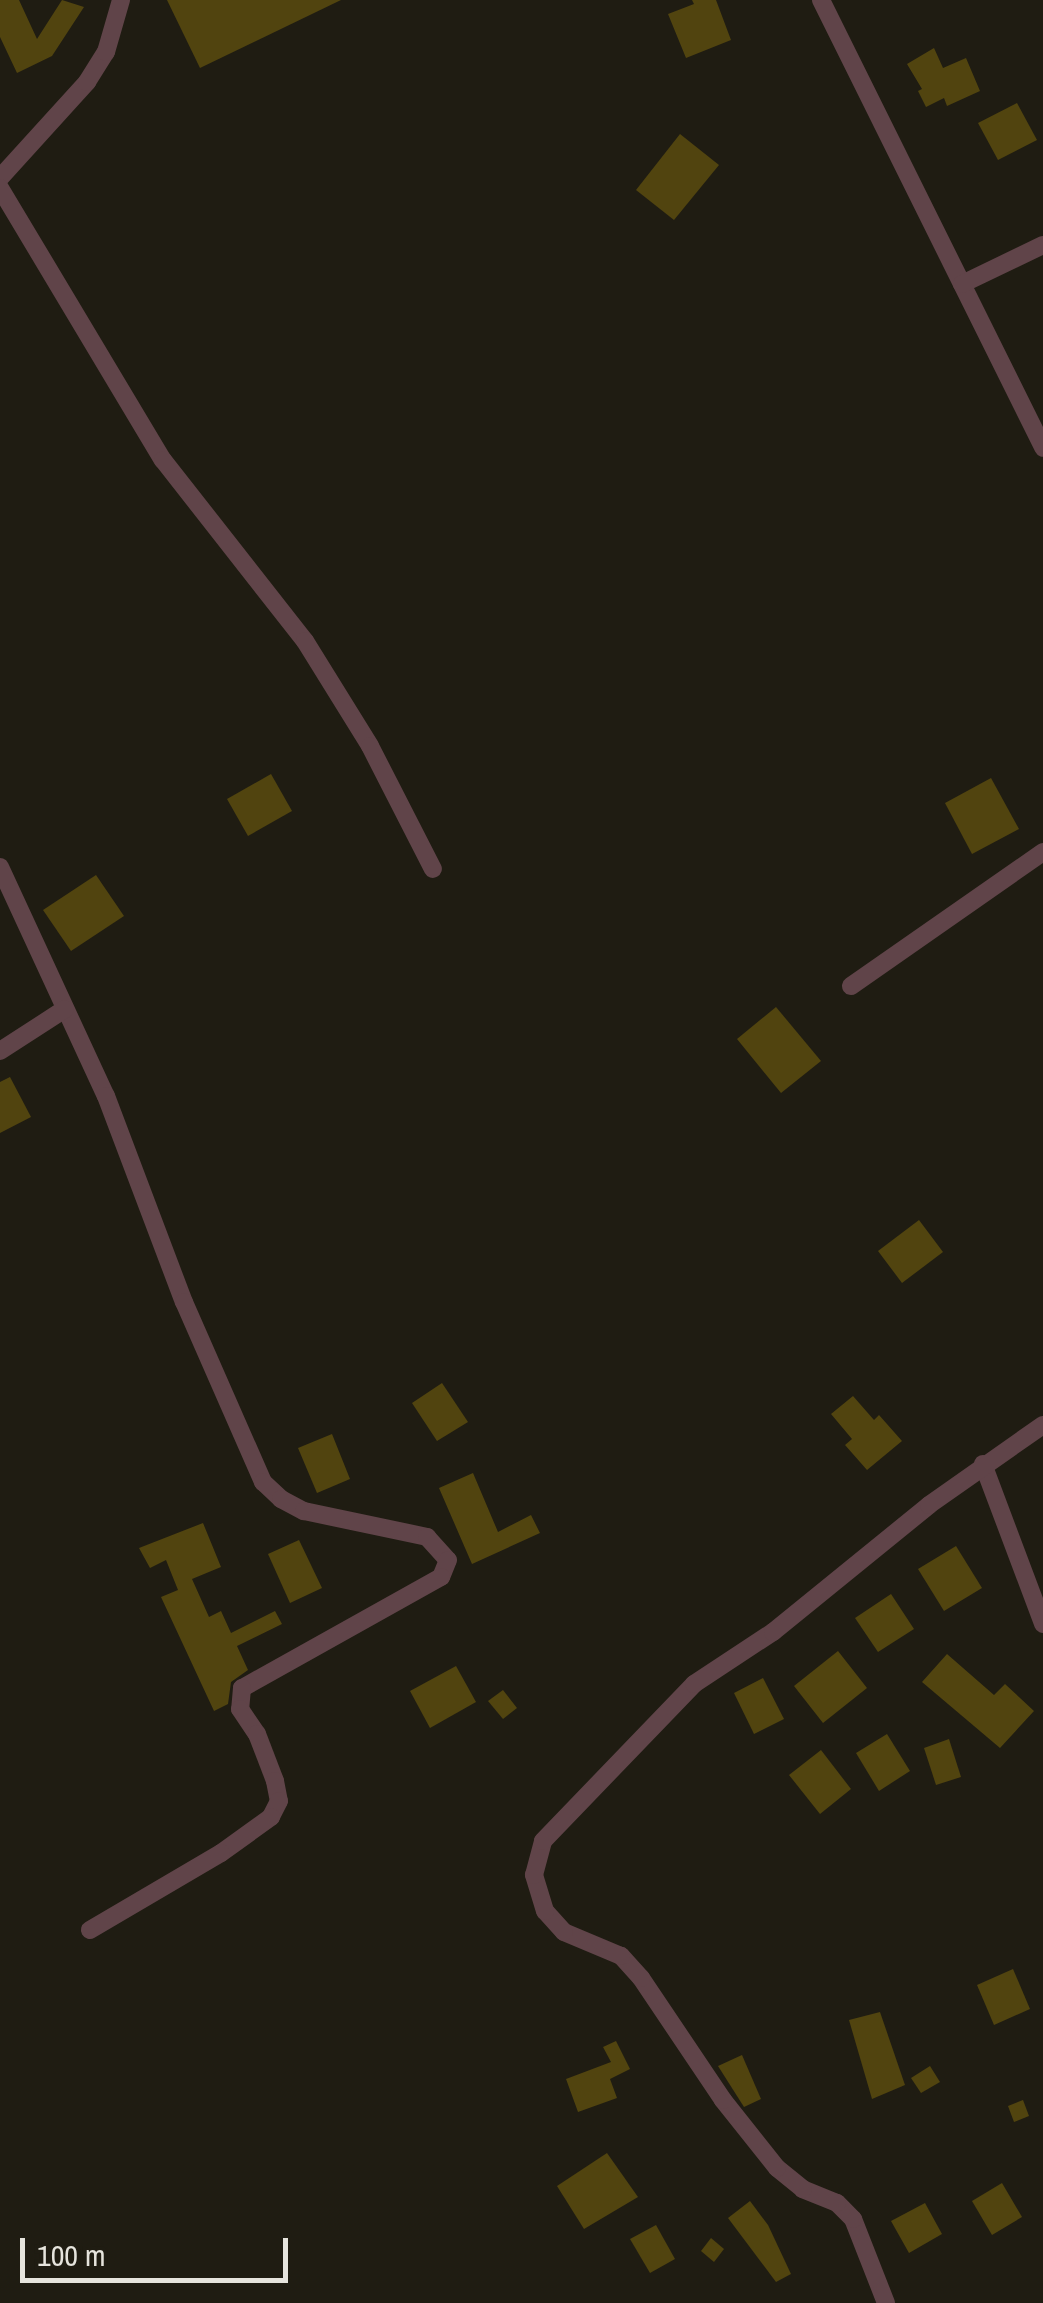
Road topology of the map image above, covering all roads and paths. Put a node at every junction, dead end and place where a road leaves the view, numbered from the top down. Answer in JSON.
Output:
{"nodes":[{"id":1,"x":121,"y":0,"type":"edge"},
{"id":2,"x":822,"y":0,"type":"edge"},
{"id":3,"x":0,"y":178,"type":"edge"},
{"id":4,"x":0,"y":188,"type":"edge"},
{"id":5,"x":1043,"y":244,"type":"edge"},
{"id":6,"x":962,"y":284,"type":"junction"},
{"id":7,"x":1043,"y":448,"type":"edge"},
{"id":8,"x":1043,"y":852,"type":"edge"},
{"id":9,"x":0,"y":868,"type":"edge"},
{"id":10,"x":433,"y":868,"type":"dead end"},
{"id":11,"x":851,"y":986,"type":"dead end"},
{"id":12,"x":65,"y":1009,"type":"junction"},
{"id":13,"x":0,"y":1051,"type":"edge"},
{"id":14,"x":1043,"y":1424,"type":"edge"},
{"id":15,"x":982,"y":1464,"type":"junction"},
{"id":16,"x":1043,"y":1624,"type":"edge"},
{"id":17,"x":90,"y":1930,"type":"dead end"},
{"id":18,"x":886,"y":2303,"type":"edge"}],
"edges":[{"from":1,"to":3,"type":"street"},
{"from":2,"to":6,"type":"street"},
{"from":4,"to":10,"type":"street"},
{"from":5,"to":6,"type":"street"},
{"from":6,"to":7,"type":"street"},
{"from":8,"to":11,"type":"street"},
{"from":9,"to":12,"type":"street"},
{"from":12,"to":13,"type":"street"},
{"from":12,"to":17,"type":"street"},
{"from":14,"to":15,"type":"street"},
{"from":15,"to":16,"type":"street"},
{"from":15,"to":18,"type":"street"}]}
